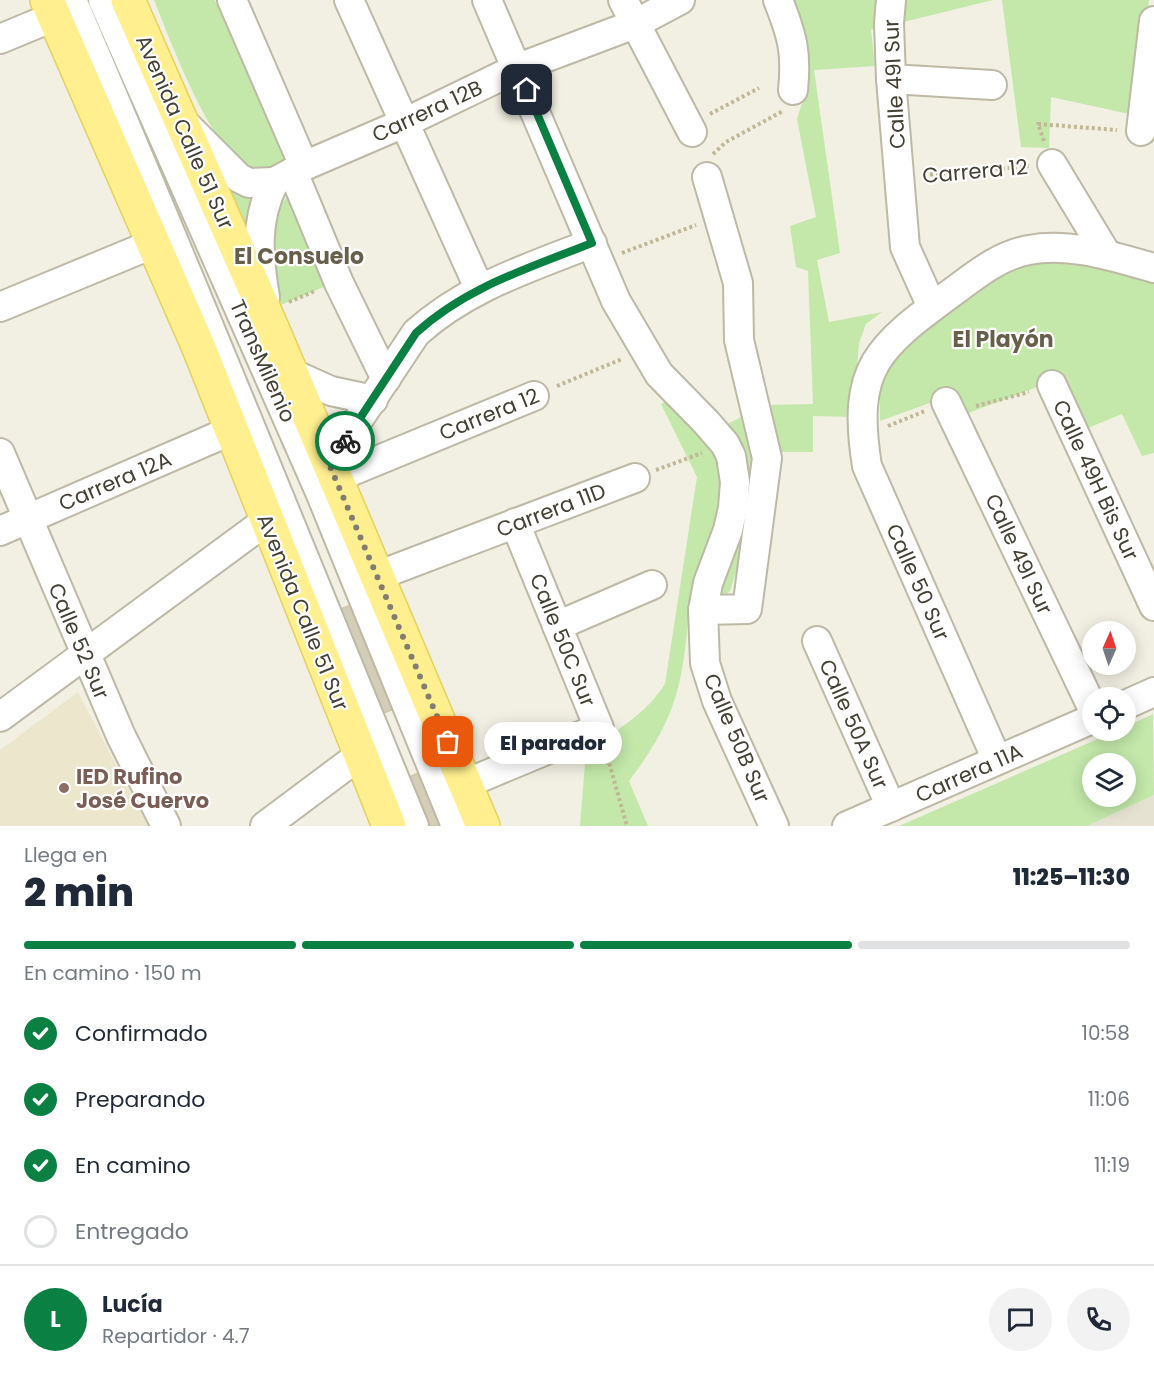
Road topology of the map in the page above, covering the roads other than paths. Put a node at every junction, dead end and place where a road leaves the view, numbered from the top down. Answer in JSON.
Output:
{"nodes":[{"id":1,"x":103,"y":0,"type":"edge"},
{"id":2,"x":128,"y":0,"type":"edge"},
{"id":3,"x":232,"y":0,"type":"edge"},
{"id":4,"x":350,"y":0,"type":"edge"},
{"id":5,"x":487,"y":0,"type":"edge"},
{"id":6,"x":680,"y":0,"type":"edge"},
{"id":7,"x":778,"y":0,"type":"edge"},
{"id":8,"x":891,"y":0,"type":"edge"},
{"id":9,"x":57,"y":6,"type":"edge"},
{"id":10,"x":629,"y":12,"type":"edge"},
{"id":11,"x":1154,"y":21,"type":"edge"},
{"id":12,"x":0,"y":39,"type":"edge"},
{"id":13,"x":518,"y":68,"type":"junction"},
{"id":14,"x":891,"y":79,"type":"junction"},
{"id":15,"x":1150,"y":84,"type":"edge"},
{"id":16,"x":992,"y":85,"type":"dead end"},
{"id":17,"x":793,"y":90,"type":"road end"},
{"id":18,"x":180,"y":120,"type":"junction"},
{"id":19,"x":404,"y":123,"type":"junction"},
{"id":20,"x":690,"y":129,"type":"road end"},
{"id":21,"x":1141,"y":131,"type":"road end"},
{"id":22,"x":1052,"y":164,"type":"road end"},
{"id":23,"x":290,"y":174,"type":"junction"},
{"id":24,"x":707,"y":177,"type":"road end"},
{"id":25,"x":154,"y":243,"type":"junction"},
{"id":26,"x":595,"y":253,"type":"junction"},
{"id":27,"x":1107,"y":255,"type":"junction"},
{"id":28,"x":1154,"y":268,"type":"edge"},
{"id":29,"x":479,"y":288,"type":"junction"},
{"id":30,"x":0,"y":306,"type":"edge"},
{"id":31,"x":932,"y":307,"type":"junction"},
{"id":32,"x":270,"y":319,"type":"junction"},
{"id":33,"x":291,"y":373,"type":"junction"},
{"id":34,"x":1052,"y":385,"type":"road end"},
{"id":35,"x":379,"y":389,"type":"junction"},
{"id":36,"x":534,"y":396,"type":"road end"},
{"id":37,"x":949,"y":407,"type":"road end"},
{"id":38,"x":230,"y":431,"type":"junction"},
{"id":39,"x":0,"y":453,"type":"edge"},
{"id":40,"x":332,"y":471,"type":"junction"},
{"id":41,"x":635,"y":478,"type":"road end"},
{"id":42,"x":28,"y":519,"type":"junction"},
{"id":43,"x":266,"y":521,"type":"junction"},
{"id":44,"x":515,"y":523,"type":"junction"},
{"id":45,"x":0,"y":531,"type":"edge"},
{"id":46,"x":377,"y":576,"type":"junction"},
{"id":47,"x":652,"y":585,"type":"dead end"},
{"id":48,"x":1154,"y":606,"type":"edge"},
{"id":49,"x":703,"y":610,"type":"junction"},
{"id":50,"x":557,"y":626,"type":"junction"},
{"id":51,"x":817,"y":641,"type":"dead end"},
{"id":52,"x":85,"y":654,"type":"junction"},
{"id":53,"x":1082,"y":687,"type":"edge"},
{"id":54,"x":1154,"y":692,"type":"edge"},
{"id":55,"x":1136,"y":700,"type":"edge"},
{"id":56,"x":0,"y":717,"type":"edge"},
{"id":57,"x":1082,"y":723,"type":"edge"},
{"id":58,"x":360,"y":755,"type":"junction"},
{"id":59,"x":997,"y":760,"type":"junction"},
{"id":60,"x":465,"y":784,"type":"junction"},
{"id":61,"x":891,"y":807,"type":"junction"},
{"id":62,"x":166,"y":826,"type":"edge"},
{"id":63,"x":265,"y":826,"type":"edge"},
{"id":64,"x":389,"y":826,"type":"edge"},
{"id":65,"x":414,"y":826,"type":"edge"},
{"id":66,"x":456,"y":826,"type":"edge"},
{"id":67,"x":483,"y":826,"type":"edge"},
{"id":68,"x":774,"y":826,"type":"edge"},
{"id":69,"x":847,"y":826,"type":"edge"}],
"edges":[{"from":1,"to":66,"type":"street","name":"TransMilenio"},
{"from":2,"to":18,"type":"main road","name":"Avenida Calle 51 Sur"},
{"from":3,"to":23,"type":"street"},
{"from":4,"to":19,"type":"street"},
{"from":5,"to":13,"type":"street","name":"Calle 50B Sur"},
{"from":6,"to":10,"type":"street","name":"Carrera 12B"},
{"from":7,"to":17,"type":"street"},
{"from":8,"to":14,"type":"street","name":"Calle 49I Sur"},
{"from":9,"to":12,"type":"street"},
{"from":9,"to":25,"type":"main road","name":"Avenida Calle 51 Sur"},
{"from":9,"to":65,"type":"street","name":"TransMilenio"},
{"from":10,"to":13,"type":"street","name":"Carrera 12B"},
{"from":10,"to":20,"type":"street"},
{"from":11,"to":15,"type":"street"},
{"from":13,"to":19,"type":"street","name":"Carrera 12B"},
{"from":13,"to":26,"type":"street","name":"Calle 50B Sur"},
{"from":14,"to":16,"type":"street"},
{"from":14,"to":31,"type":"street","name":"Calle 49I Sur"},
{"from":15,"to":21,"type":"street"},
{"from":18,"to":23,"type":"street","name":"Carrera 12B"},
{"from":18,"to":32,"type":"main road","name":"Avenida Calle 51 Sur"},
{"from":19,"to":23,"type":"street","name":"Carrera 12B"},
{"from":19,"to":29,"type":"street"},
{"from":22,"to":27,"type":"street"},
{"from":23,"to":32,"type":"street"},
{"from":23,"to":35,"type":"street"},
{"from":24,"to":49,"type":"street"},
{"from":25,"to":30,"type":"street"},
{"from":25,"to":38,"type":"main road","name":"Avenida Calle 51 Sur"},
{"from":26,"to":29,"type":"street"},
{"from":26,"to":49,"type":"street","name":"Calle 50B Sur"},
{"from":27,"to":28,"type":"street"},
{"from":27,"to":31,"type":"street"},
{"from":29,"to":35,"type":"street"},
{"from":31,"to":59,"type":"street","name":"Calle 50 Sur"},
{"from":32,"to":33,"type":"main road","name":"Avenida Calle 51 Sur"},
{"from":33,"to":35,"type":"street"},
{"from":33,"to":40,"type":"main road","name":"Avenida Calle 51 Sur"},
{"from":34,"to":48,"type":"street","name":"Calle 49H Bis Sur"},
{"from":35,"to":40,"type":"street"},
{"from":36,"to":40,"type":"street","name":"Carrera 12"},
{"from":37,"to":53,"type":"street","name":"Calle 49I Sur"},
{"from":38,"to":42,"type":"street","name":"Carrera 12A"},
{"from":38,"to":43,"type":"main road","name":"Avenida Calle 51 Sur"},
{"from":39,"to":42,"type":"street","name":"Calle 52 Sur"},
{"from":40,"to":46,"type":"main road","name":"Avenida Calle 51 Sur"},
{"from":41,"to":44,"type":"street","name":"Carrera 11D"},
{"from":42,"to":45,"type":"street","name":"Carrera 12A"},
{"from":42,"to":52,"type":"street","name":"Calle 52 Sur"},
{"from":43,"to":52,"type":"street"},
{"from":43,"to":58,"type":"main road","name":"Avenida Calle 51 Sur"},
{"from":44,"to":46,"type":"street","name":"Carrera 11D"},
{"from":44,"to":50,"type":"street","name":"Calle 50C Sur"},
{"from":46,"to":60,"type":"main road","name":"Avenida Calle 51 Sur"},
{"from":47,"to":50,"type":"street"},
{"from":49,"to":68,"type":"street","name":"Calle 50B Sur"},
{"from":50,"to":60,"type":"street","name":"Calle 50C Sur"},
{"from":51,"to":61,"type":"street","name":"Calle 50A Sur"},
{"from":52,"to":56,"type":"street"},
{"from":52,"to":62,"type":"street","name":"Calle 52 Sur"},
{"from":54,"to":55,"type":"street"},
{"from":57,"to":59,"type":"street","name":"Carrera 11A"},
{"from":58,"to":63,"type":"street"},
{"from":58,"to":64,"type":"main road","name":"Avenida Calle 51 Sur"},
{"from":59,"to":61,"type":"street","name":"Carrera 11A"},
{"from":60,"to":67,"type":"main road","name":"Avenida Calle 51 Sur"},
{"from":61,"to":69,"type":"street","name":"Carrera 11A"}]}
